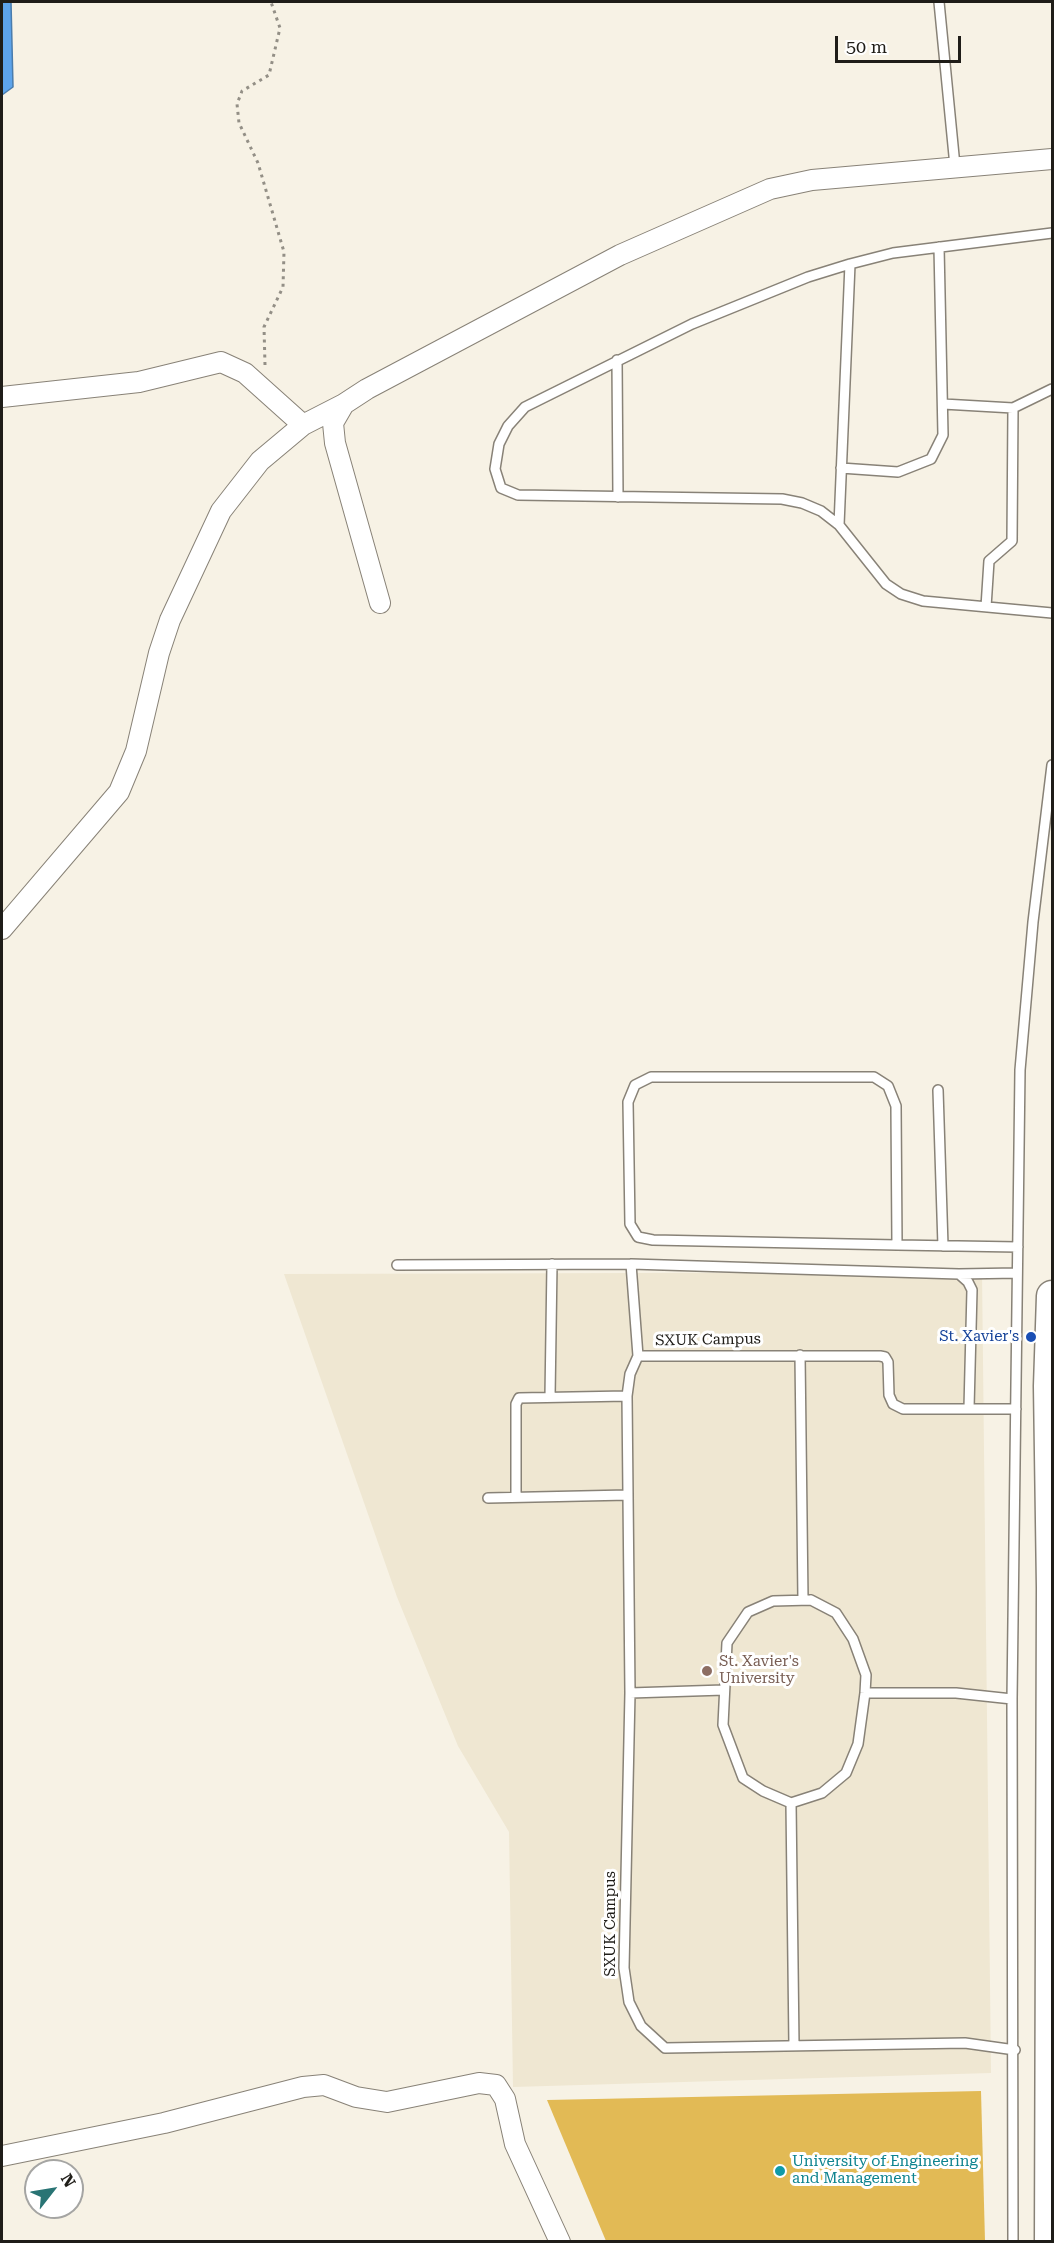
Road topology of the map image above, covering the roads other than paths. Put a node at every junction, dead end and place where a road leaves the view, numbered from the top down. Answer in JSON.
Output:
{"nodes":[{"id":1,"x":939,"y":2,"type":"edge"},
{"id":2,"x":1053,"y":159,"type":"edge"},
{"id":3,"x":955,"y":166,"type":"junction"},
{"id":4,"x":1053,"y":233,"type":"edge"},
{"id":5,"x":939,"y":247,"type":"junction"},
{"id":6,"x":850,"y":264,"type":"junction"},
{"id":7,"x":617,"y":360,"type":"junction"},
{"id":8,"x":1053,"y":389,"type":"edge"},
{"id":9,"x":2,"y":397,"type":"edge"},
{"id":10,"x":344,"y":404,"type":"junction"},
{"id":11,"x":943,"y":404,"type":"junction"},
{"id":12,"x":1013,"y":408,"type":"junction"},
{"id":13,"x":303,"y":425,"type":"junction"},
{"id":14,"x":841,"y":468,"type":"junction"},
{"id":15,"x":618,"y":497,"type":"junction"},
{"id":16,"x":838,"y":525,"type":"junction"},
{"id":17,"x":380,"y":603,"type":"dead end"},
{"id":18,"x":986,"y":607,"type":"junction"},
{"id":19,"x":1053,"y":613,"type":"edge"},
{"id":20,"x":1053,"y":765,"type":"edge"},
{"id":21,"x":2,"y":929,"type":"edge"},
{"id":22,"x":938,"y":1090,"type":"dead end"},
{"id":23,"x":897,"y":1245,"type":"junction"},
{"id":24,"x":943,"y":1246,"type":"junction"},
{"id":25,"x":1018,"y":1247,"type":"junction"},
{"id":26,"x":552,"y":1264,"type":"junction"},
{"id":27,"x":631,"y":1264,"type":"junction"},
{"id":28,"x":397,"y":1266,"type":"dead end"},
{"id":29,"x":1017,"y":1273,"type":"junction"},
{"id":30,"x":959,"y":1274,"type":"junction"},
{"id":31,"x":1053,"y":1296,"type":"edge"},
{"id":32,"x":800,"y":1355,"type":"junction"},
{"id":33,"x":638,"y":1356,"type":"junction"},
{"id":34,"x":627,"y":1396,"type":"junction"},
{"id":35,"x":550,"y":1397,"type":"junction"},
{"id":36,"x":969,"y":1408,"type":"junction"},
{"id":37,"x":1016,"y":1409,"type":"junction"},
{"id":38,"x":628,"y":1496,"type":"junction"},
{"id":39,"x":516,"y":1497,"type":"junction"},
{"id":40,"x":488,"y":1498,"type":"dead end"},
{"id":41,"x":802,"y":1600,"type":"junction"},
{"id":42,"x":724,"y":1690,"type":"junction"},
{"id":43,"x":630,"y":1693,"type":"junction"},
{"id":44,"x":865,"y":1693,"type":"junction"},
{"id":45,"x":1012,"y":1699,"type":"junction"},
{"id":46,"x":791,"y":1803,"type":"junction"},
{"id":47,"x":795,"y":2046,"type":"junction"},
{"id":48,"x":1015,"y":2050,"type":"junction"},
{"id":49,"x":2,"y":2156,"type":"edge"},
{"id":50,"x":560,"y":2241,"type":"edge"},
{"id":51,"x":1013,"y":2241,"type":"edge"},
{"id":52,"x":1050,"y":2241,"type":"edge"}],
"edges":[{"from":1,"to":3,"type":"lane"},
{"from":2,"to":3,"type":"street"},
{"from":3,"to":10,"type":"street"},
{"from":4,"to":5,"type":"lane"},
{"from":5,"to":6,"type":"lane"},
{"from":5,"to":11,"type":"lane"},
{"from":6,"to":7,"type":"lane"},
{"from":6,"to":14,"type":"lane"},
{"from":7,"to":15,"type":"lane"},
{"from":7,"to":15,"type":"lane"},
{"from":8,"to":12,"type":"lane"},
{"from":9,"to":13,"type":"street"},
{"from":10,"to":13,"type":"street"},
{"from":10,"to":17,"type":"street"},
{"from":11,"to":12,"type":"lane"},
{"from":11,"to":14,"type":"lane"},
{"from":12,"to":18,"type":"lane"},
{"from":13,"to":21,"type":"street"},
{"from":14,"to":16,"type":"lane"},
{"from":15,"to":16,"type":"lane"},
{"from":16,"to":18,"type":"lane"},
{"from":18,"to":19,"type":"lane"},
{"from":20,"to":25,"type":"lane"},
{"from":22,"to":24,"type":"lane"},
{"from":23,"to":23,"type":"lane"},
{"from":23,"to":24,"type":"lane"},
{"from":24,"to":25,"type":"lane"},
{"from":25,"to":29,"type":"lane"},
{"from":26,"to":27,"type":"lane"},
{"from":26,"to":28,"type":"lane"},
{"from":26,"to":35,"type":"lane"},
{"from":27,"to":30,"type":"lane"},
{"from":27,"to":33,"type":"lane"},
{"from":29,"to":30,"type":"lane"},
{"from":29,"to":37,"type":"lane"},
{"from":30,"to":36,"type":"lane"},
{"from":31,"to":52,"type":"main road"},
{"from":32,"to":33,"type":"lane","name":"SXUK Campus"},
{"from":32,"to":36,"type":"lane","name":"SXUK Campus"},
{"from":32,"to":41,"type":"lane"},
{"from":33,"to":34,"type":"lane","name":"SXUK Campus"},
{"from":34,"to":35,"type":"lane"},
{"from":34,"to":38,"type":"lane","name":"SXUK Campus"},
{"from":35,"to":39,"type":"lane"},
{"from":36,"to":37,"type":"lane"},
{"from":37,"to":45,"type":"lane"},
{"from":38,"to":39,"type":"lane"},
{"from":38,"to":43,"type":"lane","name":"SXUK Campus"},
{"from":39,"to":40,"type":"lane"},
{"from":41,"to":42,"type":"lane"},
{"from":41,"to":44,"type":"lane"},
{"from":42,"to":43,"type":"lane"},
{"from":42,"to":46,"type":"lane"},
{"from":43,"to":47,"type":"lane","name":"SXUK Campus"},
{"from":44,"to":45,"type":"lane"},
{"from":44,"to":46,"type":"lane"},
{"from":45,"to":48,"type":"lane"},
{"from":46,"to":47,"type":"lane"},
{"from":47,"to":48,"type":"lane","name":"SXUK Campus"},
{"from":48,"to":51,"type":"lane"},
{"from":49,"to":50,"type":"street"}]}
